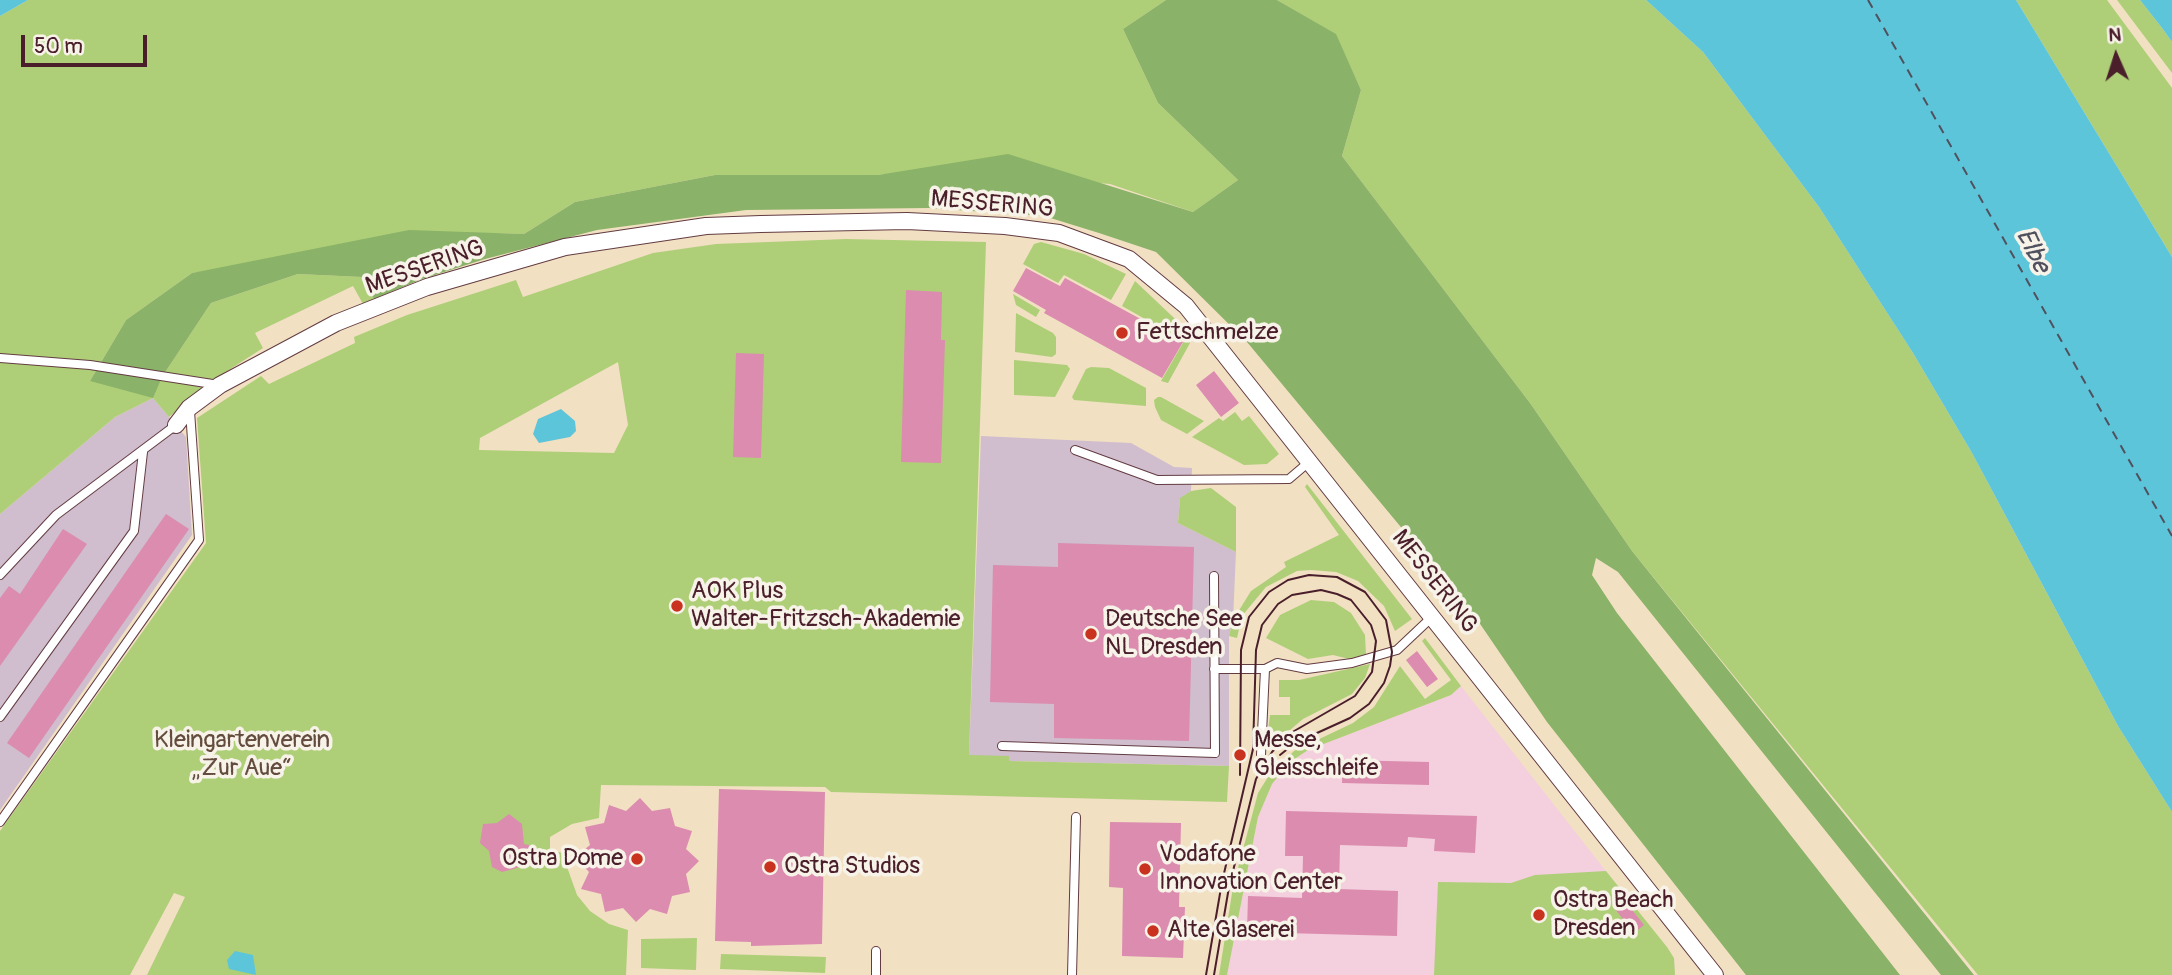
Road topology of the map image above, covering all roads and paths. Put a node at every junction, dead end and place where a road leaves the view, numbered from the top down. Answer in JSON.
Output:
{"nodes":[{"id":1,"x":0,"y":358,"type":"edge"},
{"id":2,"x":220,"y":386,"type":"junction"},
{"id":3,"x":190,"y":408,"type":"junction"},
{"id":4,"x":176,"y":425,"type":"joint"},
{"id":5,"x":1075,"y":450,"type":"dead end"},
{"id":6,"x":143,"y":452,"type":"junction"},
{"id":7,"x":1309,"y":462,"type":"junction"},
{"id":8,"x":0,"y":575,"type":"edge"},
{"id":9,"x":1214,"y":576,"type":"dead end"},
{"id":10,"x":1433,"y":617,"type":"junction"},
{"id":11,"x":1214,"y":669,"type":"junction"},
{"id":12,"x":1265,"y":669,"type":"junction"},
{"id":13,"x":0,"y":717,"type":"edge"},
{"id":14,"x":1002,"y":746,"type":"dead end"},
{"id":15,"x":1261,"y":755,"type":"dead end"},
{"id":16,"x":1076,"y":817,"type":"dead end"},
{"id":17,"x":0,"y":822,"type":"edge"},
{"id":18,"x":876,"y":951,"type":"dead end"},
{"id":19,"x":1710,"y":973,"type":"edge"},
{"id":20,"x":876,"y":975,"type":"edge"},
{"id":21,"x":1072,"y":975,"type":"edge"}],
"edges":[{"from":1,"to":2,"type":"lane"},
{"from":2,"to":3,"type":"street","name":"MESSERING"},
{"from":2,"to":7,"type":"street","name":"MESSERING"},
{"from":3,"to":4,"type":"street","name":"MESSERING"},
{"from":3,"to":17,"type":"lane"},
{"from":4,"to":6,"type":"lane"},
{"from":5,"to":7,"type":"lane"},
{"from":6,"to":8,"type":"lane"},
{"from":6,"to":13,"type":"lane"},
{"from":7,"to":10,"type":"street","name":"MESSERING"},
{"from":9,"to":11,"type":"lane"},
{"from":10,"to":12,"type":"lane"},
{"from":10,"to":19,"type":"street","name":"MESSERING"},
{"from":11,"to":12,"type":"lane"},
{"from":11,"to":14,"type":"lane"},
{"from":12,"to":15,"type":"lane"},
{"from":16,"to":21,"type":"lane"},
{"from":18,"to":20,"type":"lane"}]}
